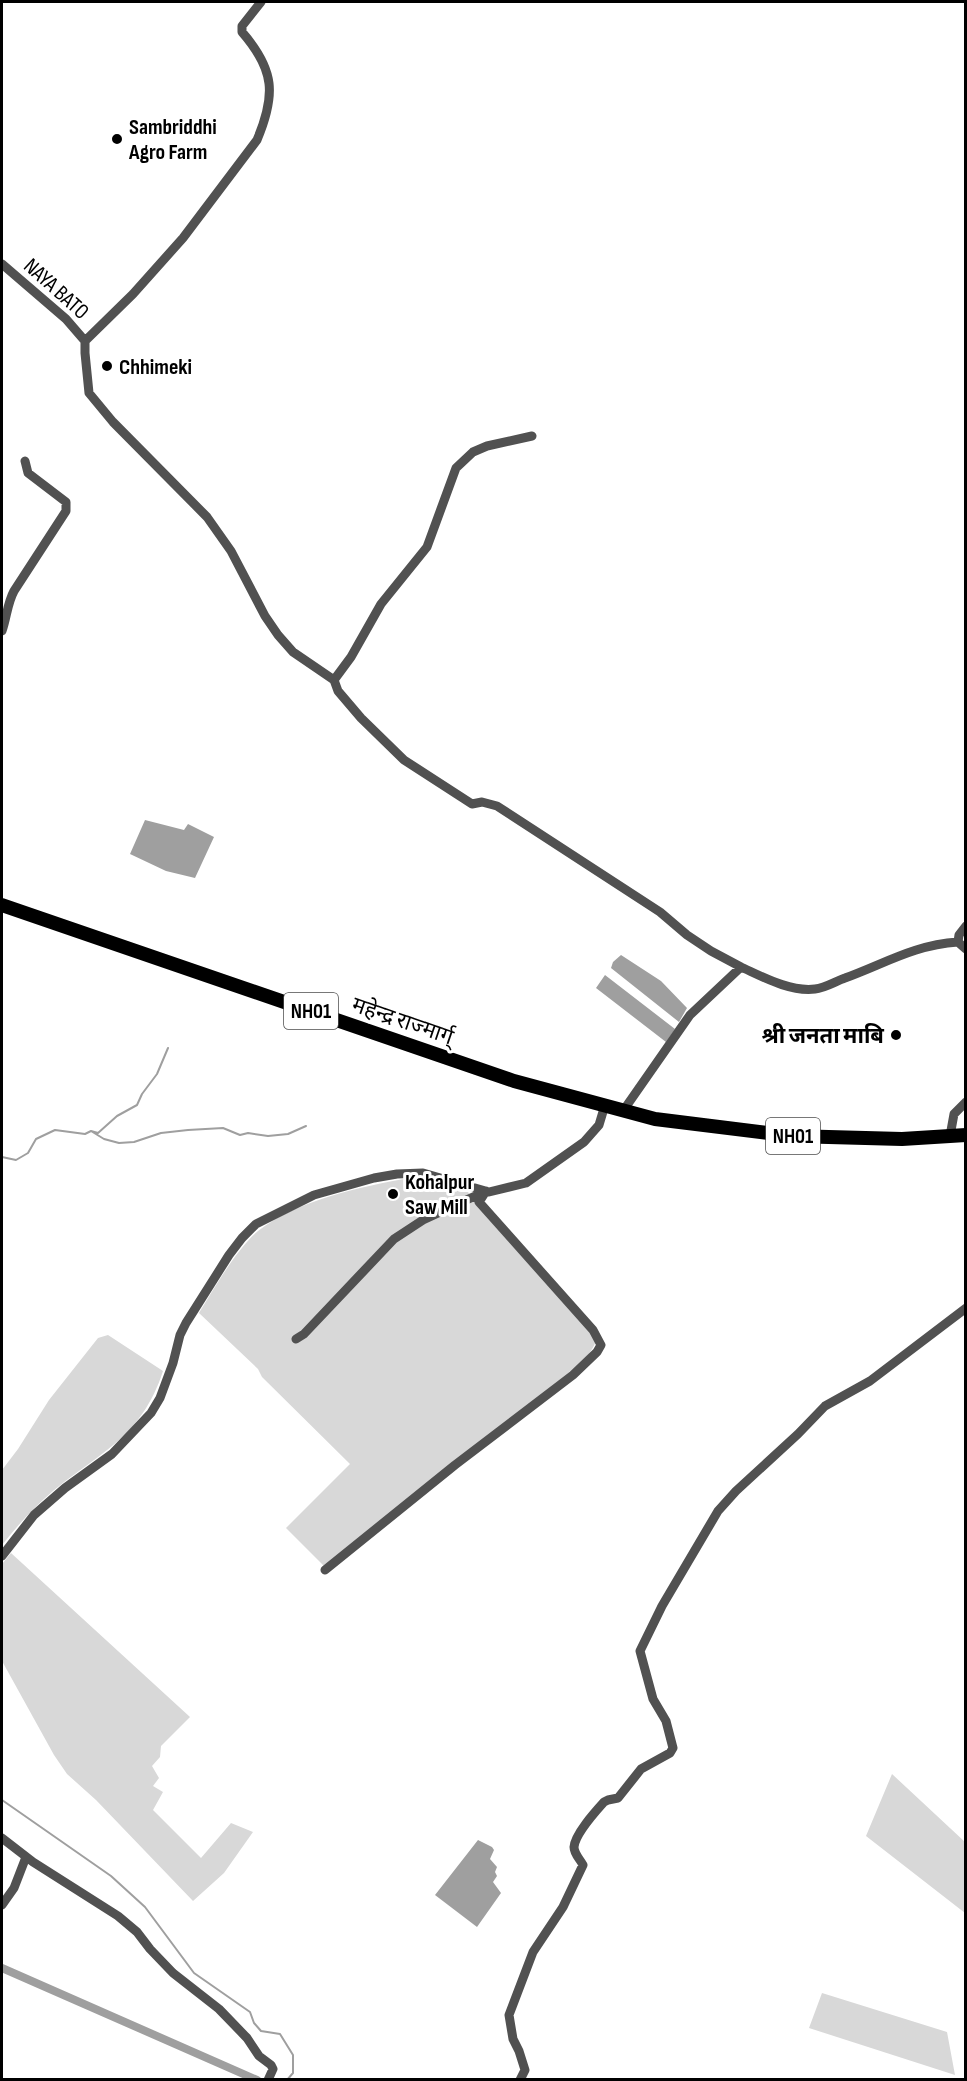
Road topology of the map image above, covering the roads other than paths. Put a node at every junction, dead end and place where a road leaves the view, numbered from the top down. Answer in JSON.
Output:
{"nodes":[{"id":1,"x":261,"y":2,"type":"edge"},
{"id":2,"x":2,"y":264,"type":"edge"},
{"id":3,"x":86,"y":341,"type":"junction"},
{"id":4,"x":532,"y":436,"type":"dead end"},
{"id":5,"x":25,"y":461,"type":"dead end"},
{"id":6,"x":2,"y":631,"type":"edge"},
{"id":7,"x":334,"y":680,"type":"junction"},
{"id":8,"x":2,"y":905,"type":"edge"},
{"id":9,"x":966,"y":926,"type":"edge"},
{"id":10,"x":962,"y":945,"type":"edge"},
{"id":11,"x":741,"y":967,"type":"junction"},
{"id":12,"x":966,"y":1102,"type":"edge"},
{"id":13,"x":605,"y":1105,"type":"junction"},
{"id":14,"x":623,"y":1111,"type":"junction"},
{"id":15,"x":966,"y":1135,"type":"edge"},
{"id":16,"x":950,"y":1136,"type":"junction"},
{"id":17,"x":486,"y":1191,"type":"junction"},
{"id":18,"x":966,"y":1308,"type":"edge"},
{"id":19,"x":297,"y":1339,"type":"dead end"},
{"id":20,"x":2,"y":1556,"type":"edge"},
{"id":21,"x":325,"y":1570,"type":"dead end"},
{"id":22,"x":2,"y":1838,"type":"edge"},
{"id":23,"x":26,"y":1857,"type":"junction"},
{"id":24,"x":2,"y":1905,"type":"edge"},
{"id":25,"x":268,"y":2079,"type":"edge"},
{"id":26,"x":520,"y":2079,"type":"edge"}],
"edges":[{"from":1,"to":3,"type":"street"},
{"from":2,"to":3,"type":"street","name":"NAYA BATO"},
{"from":3,"to":7,"type":"street"},
{"from":4,"to":7,"type":"street"},
{"from":5,"to":6,"type":"street"},
{"from":7,"to":11,"type":"street"},
{"from":8,"to":13,"type":"highway","name":"महेन्द्र राज्मार्ग्","number":"NH01"},
{"from":9,"to":10,"type":"street"},
{"from":10,"to":11,"type":"street"},
{"from":11,"to":14,"type":"street"},
{"from":12,"to":16,"type":"street"},
{"from":13,"to":14,"type":"highway","name":"महेन्द्र राज्मार्ग्","number":"NH01"},
{"from":13,"to":17,"type":"street"},
{"from":14,"to":16,"type":"highway","number":"NH01"},
{"from":15,"to":16,"type":"highway","number":"NH01"},
{"from":17,"to":19,"type":"street"},
{"from":17,"to":20,"type":"street"},
{"from":17,"to":21,"type":"street"},
{"from":18,"to":26,"type":"street"},
{"from":22,"to":23,"type":"street"},
{"from":23,"to":24,"type":"street"},
{"from":23,"to":25,"type":"street"}]}
